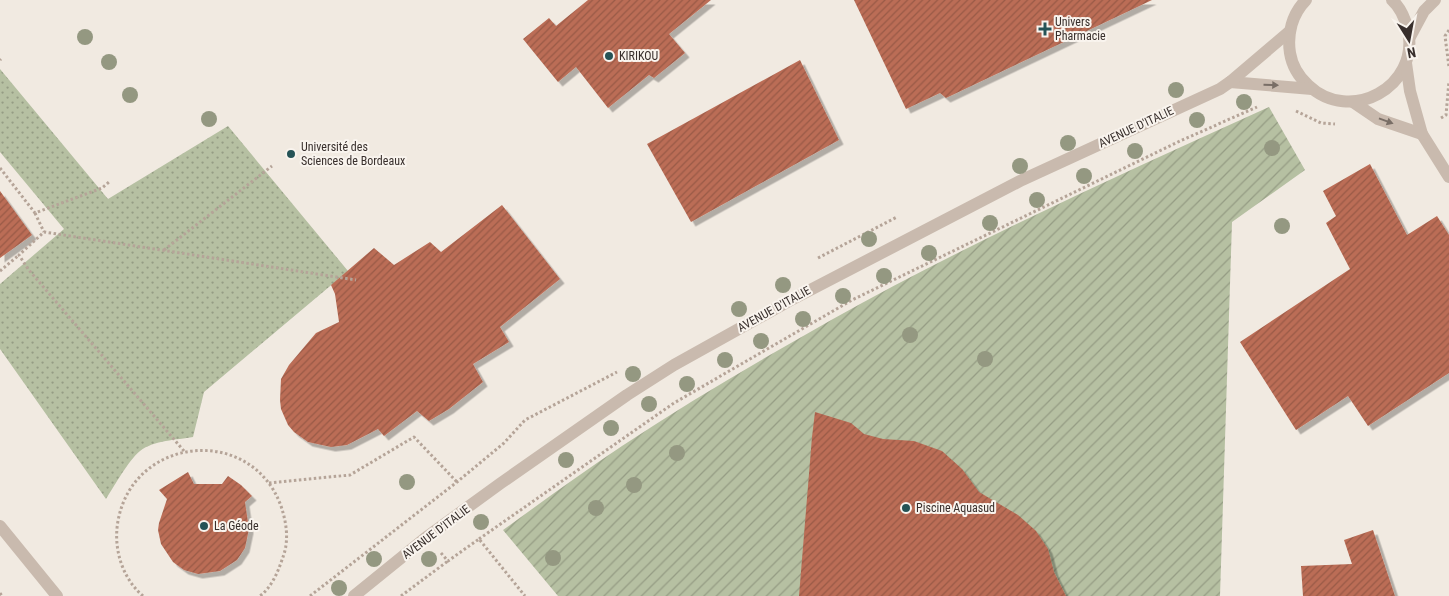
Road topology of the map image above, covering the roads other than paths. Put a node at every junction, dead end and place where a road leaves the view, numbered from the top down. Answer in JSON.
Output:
{"nodes":[{"id":1,"x":1392,"y":0,"type":"edge"},
{"id":2,"x":1435,"y":0,"type":"edge"},
{"id":3,"x":1304,"y":1,"type":"edge"},
{"id":4,"x":1290,"y":31,"type":"junction"},
{"id":5,"x":1410,"y":37,"type":"junction"},
{"id":6,"x":1406,"y":63,"type":"junction"},
{"id":7,"x":1230,"y":82,"type":"junction"},
{"id":8,"x":1312,"y":90,"type":"junction"},
{"id":9,"x":1353,"y":102,"type":"junction"},
{"id":10,"x":1422,"y":134,"type":"junction"},
{"id":11,"x":1449,"y":177,"type":"edge"},
{"id":12,"x":1,"y":528,"type":"edge"},
{"id":13,"x":57,"y":596,"type":"edge"},
{"id":14,"x":354,"y":596,"type":"edge"}],
"edges":[{"from":1,"to":5,"type":"street"},
{"from":2,"to":5,"type":"street"},
{"from":3,"to":4,"type":"street"},
{"from":4,"to":7,"type":"street","name":"AVENUE D'ITALIE"},
{"from":4,"to":8,"type":"street"},
{"from":5,"to":6,"type":"street"},
{"from":6,"to":9,"type":"street"},
{"from":6,"to":10,"type":"street"},
{"from":7,"to":8,"type":"street","one_way":true},
{"from":7,"to":14,"type":"street","name":"AVENUE D'ITALIE"},
{"from":8,"to":9,"type":"street"},
{"from":9,"to":10,"type":"street","one_way":true},
{"from":10,"to":11,"type":"street"},
{"from":12,"to":13,"type":"street"}]}
